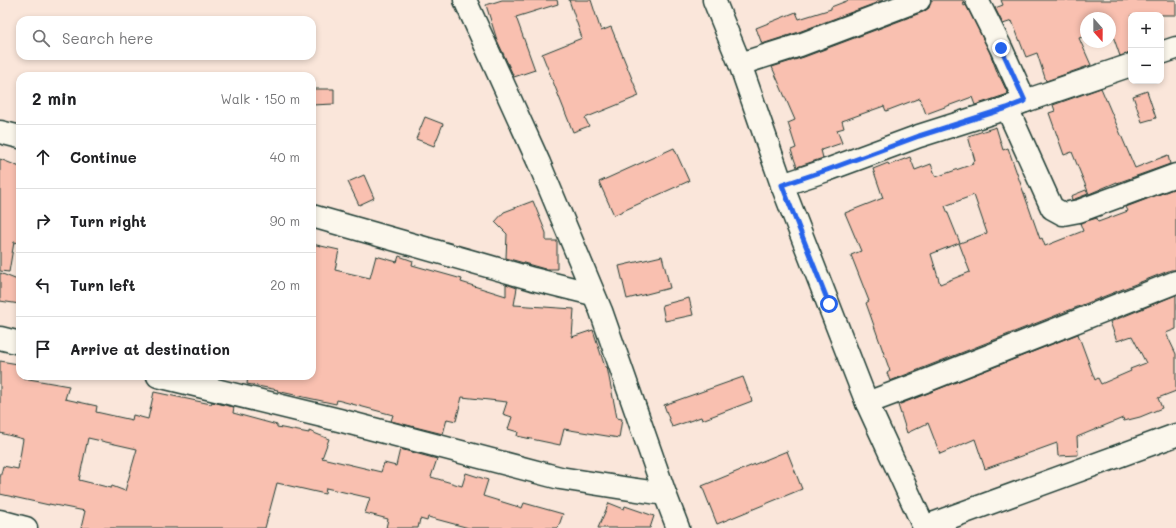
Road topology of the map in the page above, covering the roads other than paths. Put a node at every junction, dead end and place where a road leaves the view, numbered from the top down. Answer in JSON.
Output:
{"nodes":[{"id":1,"x":465,"y":0,"type":"edge"},
{"id":2,"x":714,"y":0,"type":"edge"},
{"id":3,"x":919,"y":0,"type":"edge"},
{"id":4,"x":977,"y":0,"type":"edge"},
{"id":5,"x":1176,"y":48,"type":"edge"},
{"id":6,"x":1164,"y":52,"type":"edge"},
{"id":7,"x":740,"y":64,"type":"junction"},
{"id":8,"x":1128,"y":66,"type":"edge"},
{"id":9,"x":1016,"y":104,"type":"junction"},
{"id":10,"x":0,"y":132,"type":"edge"},
{"id":11,"x":16,"y":136,"type":"edge"},
{"id":12,"x":1176,"y":175,"type":"edge"},
{"id":13,"x":782,"y":185,"type":"junction"},
{"id":14,"x":316,"y":217,"type":"edge"},
{"id":15,"x":1176,"y":282,"type":"edge"},
{"id":16,"x":593,"y":294,"type":"junction"},
{"id":17,"x":0,"y":338,"type":"edge"},
{"id":18,"x":16,"y":342,"type":"edge"},
{"id":19,"x":174,"y":380,"type":"edge"},
{"id":20,"x":867,"y":403,"type":"junction"},
{"id":21,"x":1176,"y":435,"type":"edge"},
{"id":22,"x":665,"y":494,"type":"junction"},
{"id":23,"x":0,"y":521,"type":"edge"},
{"id":24,"x":26,"y":528,"type":"edge"},
{"id":25,"x":678,"y":528,"type":"edge"},
{"id":26,"x":923,"y":528,"type":"edge"}],
"edges":[{"from":1,"to":16,"type":"street"},
{"from":2,"to":7,"type":"street"},
{"from":3,"to":7,"type":"street"},
{"from":4,"to":9,"type":"street"},
{"from":5,"to":6,"type":"street"},
{"from":7,"to":13,"type":"street"},
{"from":8,"to":9,"type":"street"},
{"from":9,"to":12,"type":"street"},
{"from":9,"to":13,"type":"street"},
{"from":10,"to":11,"type":"street"},
{"from":13,"to":20,"type":"street"},
{"from":14,"to":16,"type":"street"},
{"from":15,"to":20,"type":"street"},
{"from":16,"to":22,"type":"street"},
{"from":17,"to":18,"type":"street"},
{"from":19,"to":22,"type":"street"},
{"from":20,"to":26,"type":"street"},
{"from":21,"to":26,"type":"street"},
{"from":22,"to":25,"type":"street"},
{"from":23,"to":24,"type":"street"}]}
